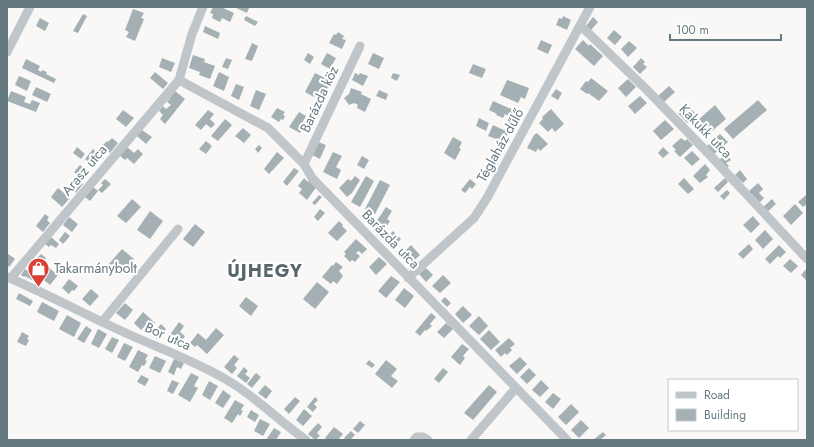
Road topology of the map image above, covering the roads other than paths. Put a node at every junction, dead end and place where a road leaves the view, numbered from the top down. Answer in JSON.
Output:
{"nodes":[{"id":1,"x":30,"y":7,"type":"edge"},
{"id":2,"x":203,"y":7,"type":"edge"},
{"id":3,"x":590,"y":7,"type":"edge"},
{"id":4,"x":581,"y":26,"type":"junction"},
{"id":5,"x":360,"y":46,"type":"dead end"},
{"id":6,"x":7,"y":52,"type":"edge"},
{"id":7,"x":179,"y":80,"type":"junction"},
{"id":8,"x":304,"y":164,"type":"junction"},
{"id":9,"x":178,"y":229,"type":"dead end"},
{"id":10,"x":807,"y":259,"type":"edge"},
{"id":11,"x":9,"y":277,"type":"edge"},
{"id":12,"x":408,"y":278,"type":"junction"},
{"id":13,"x":102,"y":322,"type":"junction"},
{"id":14,"x":516,"y":388,"type":"junction"},
{"id":15,"x":306,"y":440,"type":"edge"},
{"id":16,"x":414,"y":440,"type":"edge"},
{"id":17,"x":428,"y":440,"type":"edge"},
{"id":18,"x":471,"y":440,"type":"edge"},
{"id":19,"x":567,"y":440,"type":"edge"}],
"edges":[{"from":1,"to":6,"type":"street"},
{"from":2,"to":7,"type":"street"},
{"from":3,"to":4,"type":"street","name":"Téglaház dűlő"},
{"from":4,"to":10,"type":"street","name":"Kakukk utca"},
{"from":4,"to":12,"type":"street","name":"Téglaház dűlő"},
{"from":5,"to":8,"type":"street","name":"Barázda köz"},
{"from":7,"to":8,"type":"street","name":"Barázda utca"},
{"from":7,"to":11,"type":"street","name":"Arasz utca"},
{"from":8,"to":12,"type":"street","name":"Barázda utca"},
{"from":9,"to":13,"type":"street"},
{"from":11,"to":13,"type":"street","name":"Bor utca"},
{"from":12,"to":14,"type":"street","name":"Barázda utca"},
{"from":13,"to":15,"type":"street","name":"Bor utca"},
{"from":14,"to":18,"type":"street"},
{"from":14,"to":19,"type":"street","name":"Barázda utca"},
{"from":16,"to":17,"type":"street"}]}
